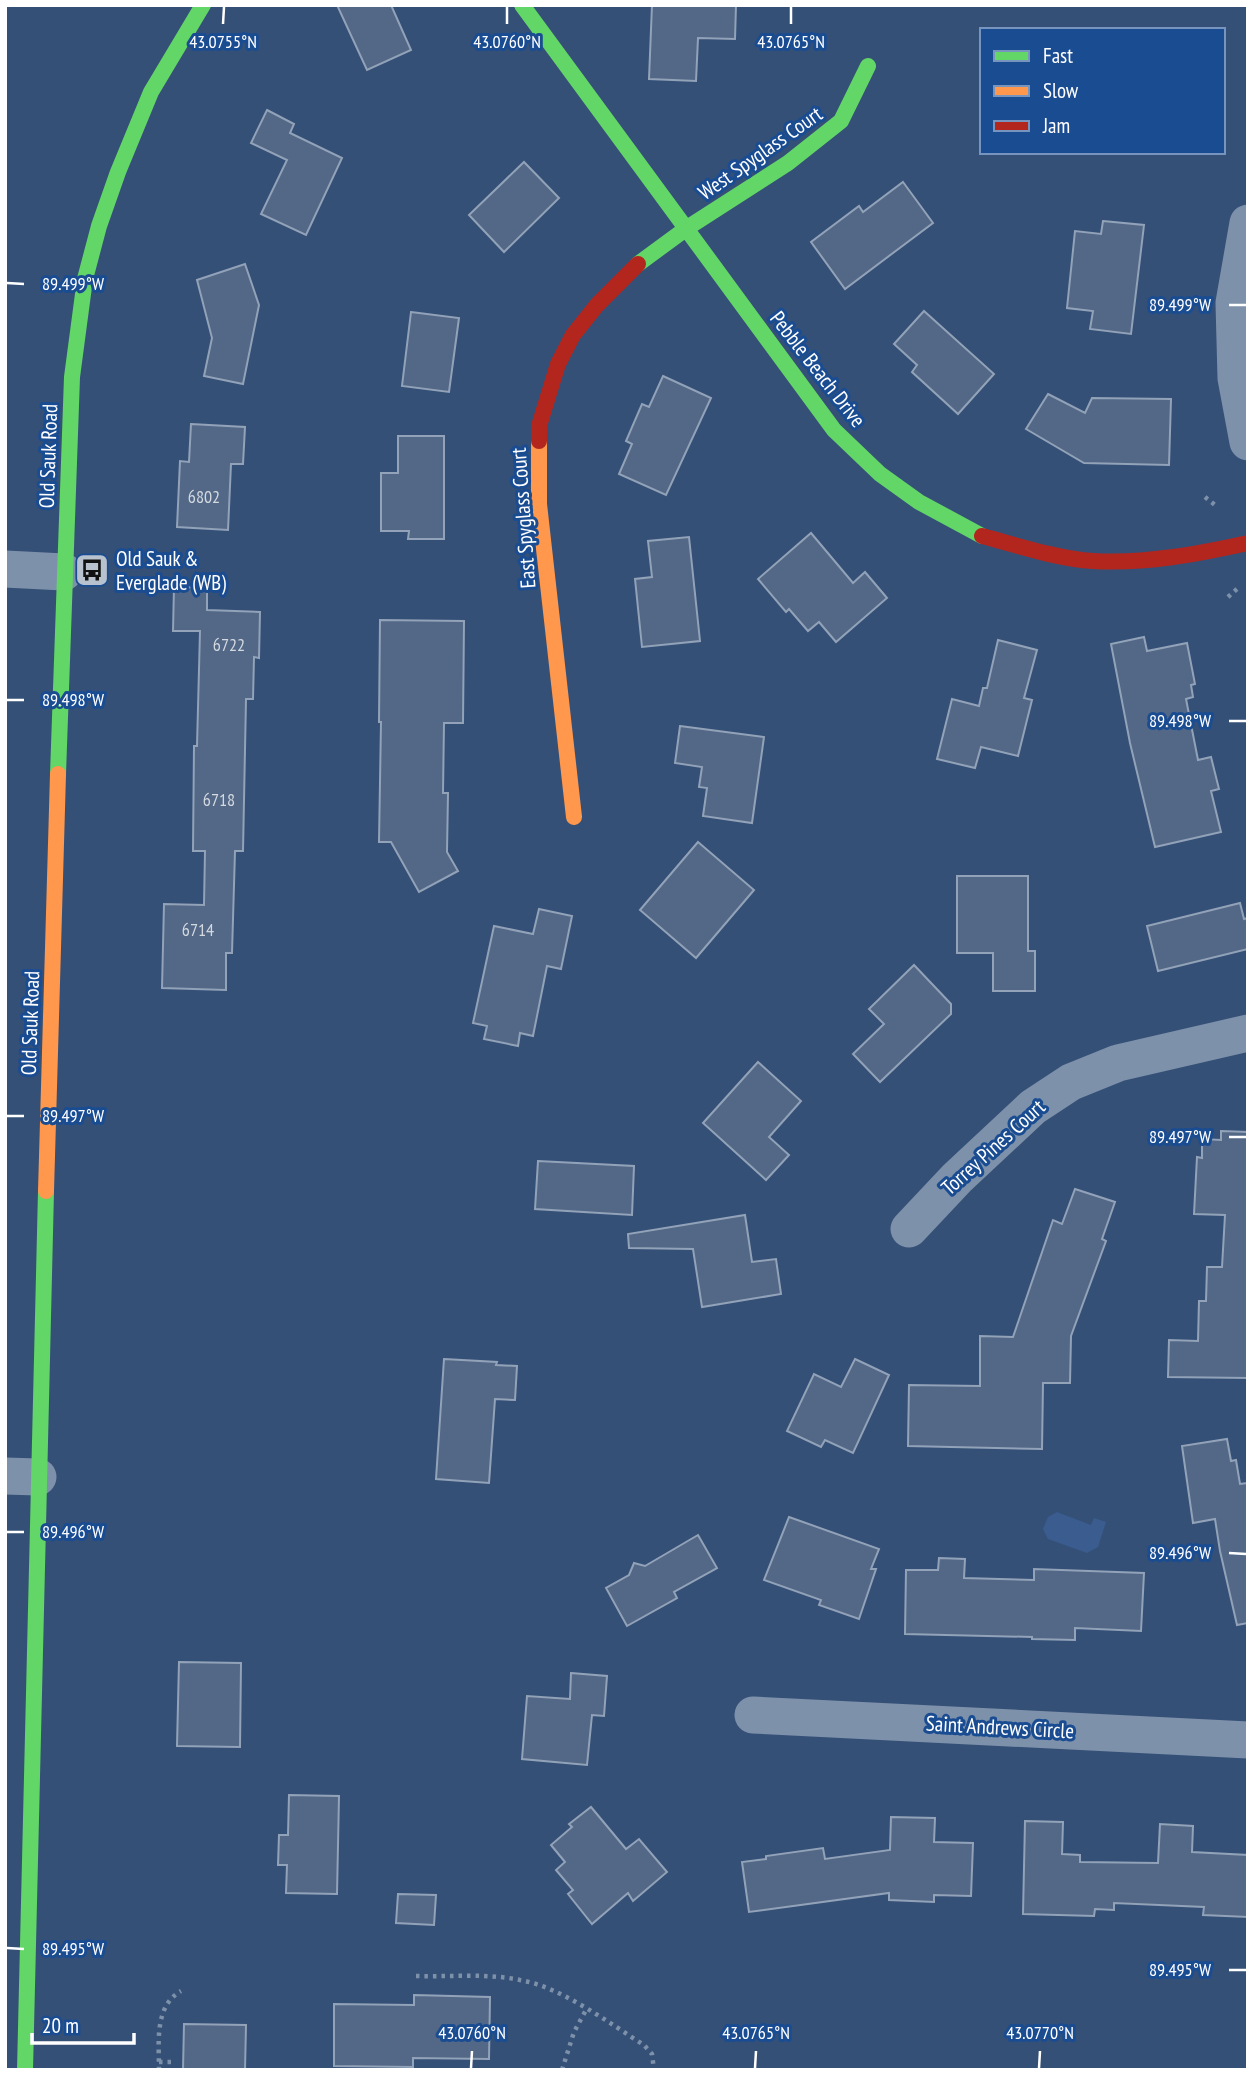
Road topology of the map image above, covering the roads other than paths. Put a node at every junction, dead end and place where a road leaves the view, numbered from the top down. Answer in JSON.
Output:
{"nodes":[{"id":1,"x":203,"y":5,"type":"edge"},
{"id":2,"x":522,"y":5,"type":"edge"},
{"id":3,"x":867,"y":66,"type":"dead end"},
{"id":4,"x":1248,"y":223,"type":"edge"},
{"id":5,"x":687,"y":228,"type":"junction"},
{"id":6,"x":1248,"y":442,"type":"edge"},
{"id":7,"x":1248,"y":543,"type":"edge"},
{"id":8,"x":5,"y":569,"type":"edge"},
{"id":9,"x":64,"y":572,"type":"junction"},
{"id":10,"x":575,"y":817,"type":"dead end"},
{"id":11,"x":1248,"y":1033,"type":"edge"},
{"id":12,"x":909,"y":1229,"type":"dead end"},
{"id":13,"x":22,"y":1477,"type":"edge"},
{"id":14,"x":753,"y":1715,"type":"dead end"},
{"id":15,"x":1248,"y":1740,"type":"edge"},
{"id":16,"x":25,"y":2070,"type":"edge"}],
"edges":[{"from":1,"to":9,"type":"street","name":"Old Sauk Road"},
{"from":2,"to":5,"type":"street","name":"Pebble Beach Drive"},
{"from":3,"to":5,"type":"street","name":"West Spyglass Court"},
{"from":4,"to":6,"type":"street"},
{"from":5,"to":7,"type":"street","name":"Pebble Beach Drive"},
{"from":5,"to":10,"type":"street","name":"East Spyglass Court"},
{"from":8,"to":9,"type":"street"},
{"from":9,"to":13,"type":"street","name":"Old Sauk Road"},
{"from":11,"to":12,"type":"street","name":"Torrey Pines Court"},
{"from":13,"to":16,"type":"street","name":"Old Sauk Road"},
{"from":14,"to":15,"type":"street","name":"Saint Andrews Circle"}]}
